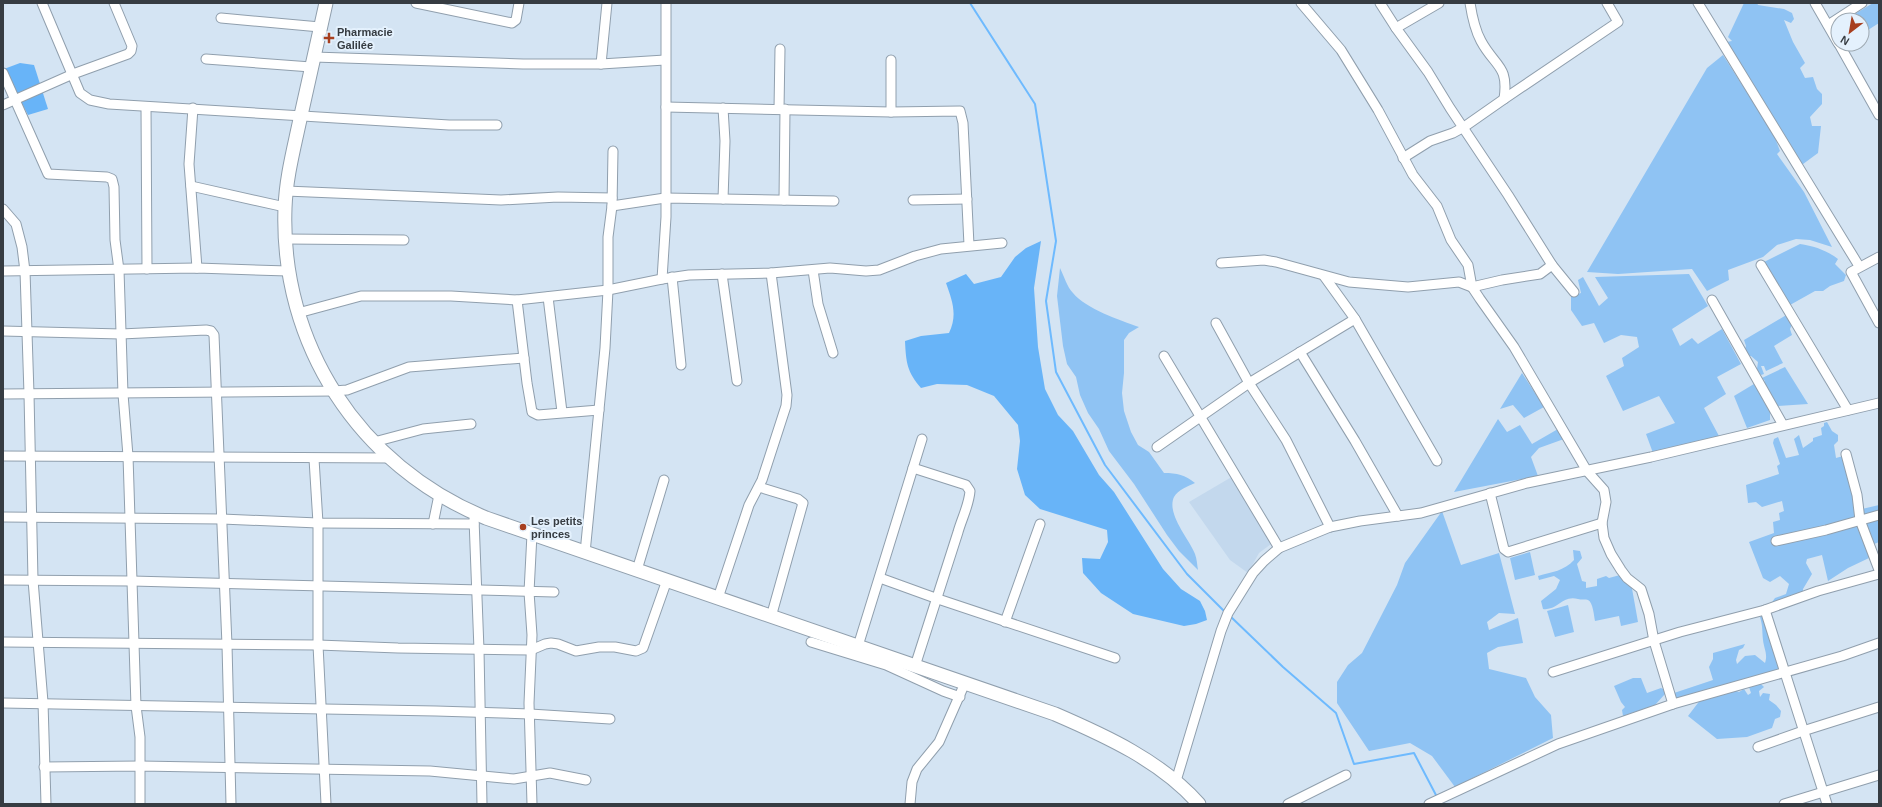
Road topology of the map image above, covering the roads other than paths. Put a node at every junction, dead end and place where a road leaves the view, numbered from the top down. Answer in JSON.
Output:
{"nodes":[{"id":1,"x":42,"y":3,"type":"edge"},
{"id":2,"x":114,"y":3,"type":"edge"},
{"id":3,"x":326,"y":3,"type":"edge"},
{"id":4,"x":416,"y":3,"type":"edge"},
{"id":5,"x":519,"y":3,"type":"edge"},
{"id":6,"x":607,"y":3,"type":"edge"},
{"id":7,"x":666,"y":3,"type":"edge"},
{"id":8,"x":1301,"y":3,"type":"edge"},
{"id":9,"x":1380,"y":3,"type":"edge"},
{"id":10,"x":1438,"y":3,"type":"edge"},
{"id":11,"x":1470,"y":3,"type":"edge"},
{"id":12,"x":1607,"y":3,"type":"edge"},
{"id":13,"x":1698,"y":3,"type":"edge"},
{"id":14,"x":1815,"y":3,"type":"edge"},
{"id":15,"x":1862,"y":3,"type":"edge"},
{"id":16,"x":221,"y":18,"type":"dead end"},
{"id":17,"x":1828,"y":25,"type":"junction"},
{"id":18,"x":320,"y":27,"type":"junction"},
{"id":19,"x":1396,"y":28,"type":"junction"},
{"id":20,"x":1830,"y":29,"type":"edge"},
{"id":21,"x":780,"y":49,"type":"dead end"},
{"id":22,"x":1843,"y":52,"type":"edge"},
{"id":23,"x":206,"y":59,"type":"dead end"},
{"id":24,"x":665,"y":60,"type":"junction"},
{"id":25,"x":891,"y":60,"type":"dead end"},
{"id":26,"x":313,"y":62,"type":"junction"},
{"id":27,"x":601,"y":64,"type":"junction"},
{"id":28,"x":3,"y":72,"type":"edge"},
{"id":29,"x":72,"y":74,"type":"junction"},
{"id":30,"x":15,"y":99,"type":"junction"},
{"id":31,"x":1504,"y":99,"type":"junction"},
{"id":32,"x":3,"y":105,"type":"edge"},
{"id":33,"x":146,"y":106,"type":"junction"},
{"id":34,"x":666,"y":107,"type":"junction"},
{"id":35,"x":193,"y":108,"type":"junction"},
{"id":36,"x":723,"y":108,"type":"junction"},
{"id":37,"x":782,"y":109,"type":"junction"},
{"id":38,"x":891,"y":112,"type":"junction"},
{"id":39,"x":1879,"y":114,"type":"edge"},
{"id":40,"x":301,"y":115,"type":"junction"},
{"id":41,"x":497,"y":125,"type":"dead end"},
{"id":42,"x":1464,"y":127,"type":"junction"},
{"id":43,"x":613,"y":151,"type":"dead end"},
{"id":44,"x":1403,"y":158,"type":"junction"},
{"id":45,"x":191,"y":186,"type":"junction"},
{"id":46,"x":286,"y":191,"type":"junction"},
{"id":47,"x":666,"y":198,"type":"junction"},
{"id":48,"x":723,"y":199,"type":"junction"},
{"id":49,"x":966,"y":199,"type":"junction"},
{"id":50,"x":784,"y":200,"type":"junction"},
{"id":51,"x":913,"y":200,"type":"dead end"},
{"id":52,"x":834,"y":201,"type":"dead end"},
{"id":53,"x":612,"y":202,"type":"junction"},
{"id":54,"x":285,"y":207,"type":"junction"},
{"id":55,"x":3,"y":209,"type":"edge"},
{"id":56,"x":285,"y":239,"type":"junction"},
{"id":57,"x":404,"y":240,"type":"dead end"},
{"id":58,"x":1002,"y":243,"type":"dead end"},
{"id":59,"x":969,"y":245,"type":"junction"},
{"id":60,"x":1879,"y":258,"type":"edge"},
{"id":61,"x":1221,"y":263,"type":"dead end"},
{"id":62,"x":1552,"y":265,"type":"junction"},
{"id":63,"x":1761,"y":265,"type":"dead end"},
{"id":64,"x":1859,"y":266,"type":"junction"},
{"id":65,"x":197,"y":268,"type":"junction"},
{"id":66,"x":147,"y":269,"type":"junction"},
{"id":67,"x":119,"y":270,"type":"junction"},
{"id":68,"x":813,"y":270,"type":"junction"},
{"id":69,"x":3,"y":271,"type":"edge"},
{"id":70,"x":25,"y":271,"type":"junction"},
{"id":71,"x":288,"y":271,"type":"junction"},
{"id":72,"x":771,"y":273,"type":"junction"},
{"id":73,"x":722,"y":274,"type":"junction"},
{"id":74,"x":1324,"y":276,"type":"junction"},
{"id":75,"x":672,"y":277,"type":"junction"},
{"id":76,"x":662,"y":278,"type":"junction"},
{"id":77,"x":1472,"y":287,"type":"junction"},
{"id":78,"x":608,"y":290,"type":"junction"},
{"id":79,"x":1574,"y":292,"type":"dead end"},
{"id":80,"x":548,"y":297,"type":"junction"},
{"id":81,"x":517,"y":300,"type":"junction"},
{"id":82,"x":1712,"y":300,"type":"dead end"},
{"id":83,"x":298,"y":313,"type":"junction"},
{"id":84,"x":1356,"y":319,"type":"junction"},
{"id":85,"x":1879,"y":323,"type":"edge"},
{"id":86,"x":1216,"y":324,"type":"dead end"},
{"id":87,"x":3,"y":331,"type":"edge"},
{"id":88,"x":27,"y":332,"type":"junction"},
{"id":89,"x":121,"y":334,"type":"junction"},
{"id":90,"x":1300,"y":352,"type":"junction"},
{"id":91,"x":833,"y":353,"type":"dead end"},
{"id":92,"x":1164,"y":356,"type":"dead end"},
{"id":93,"x":524,"y":358,"type":"junction"},
{"id":94,"x":681,"y":365,"type":"dead end"},
{"id":95,"x":736,"y":381,"type":"dead end"},
{"id":96,"x":1249,"y":383,"type":"junction"},
{"id":97,"x":334,"y":391,"type":"junction"},
{"id":98,"x":217,"y":392,"type":"junction"},
{"id":99,"x":3,"y":394,"type":"edge"},
{"id":100,"x":30,"y":394,"type":"junction"},
{"id":101,"x":123,"y":394,"type":"junction"},
{"id":102,"x":1879,"y":403,"type":"edge"},
{"id":103,"x":599,"y":410,"type":"junction"},
{"id":104,"x":1848,"y":410,"type":"junction"},
{"id":105,"x":562,"y":412,"type":"junction"},
{"id":106,"x":1201,"y":416,"type":"junction"},
{"id":107,"x":472,"y":424,"type":"dead end"},
{"id":108,"x":1783,"y":425,"type":"junction"},
{"id":109,"x":922,"y":439,"type":"dead end"},
{"id":110,"x":374,"y":442,"type":"junction"},
{"id":111,"x":1158,"y":447,"type":"dead end"},
{"id":112,"x":1846,"y":454,"type":"dead end"},
{"id":113,"x":3,"y":456,"type":"edge"},
{"id":114,"x":29,"y":456,"type":"junction"},
{"id":115,"x":128,"y":456,"type":"junction"},
{"id":116,"x":220,"y":457,"type":"junction"},
{"id":117,"x":390,"y":458,"type":"junction"},
{"id":118,"x":314,"y":459,"type":"junction"},
{"id":119,"x":1437,"y":461,"type":"dead end"},
{"id":120,"x":913,"y":468,"type":"junction"},
{"id":121,"x":1587,"y":471,"type":"junction"},
{"id":122,"x":664,"y":480,"type":"dead end"},
{"id":123,"x":759,"y":487,"type":"junction"},
{"id":124,"x":1490,"y":493,"type":"junction"},
{"id":125,"x":439,"y":495,"type":"junction"},
{"id":126,"x":1879,"y":515,"type":"edge"},
{"id":127,"x":1398,"y":516,"type":"junction"},
{"id":128,"x":3,"y":517,"type":"edge"},
{"id":129,"x":32,"y":518,"type":"junction"},
{"id":130,"x":130,"y":519,"type":"junction"},
{"id":131,"x":222,"y":519,"type":"junction"},
{"id":132,"x":474,"y":519,"type":"junction"},
{"id":133,"x":1860,"y":520,"type":"junction"},
{"id":134,"x":318,"y":523,"type":"junction"},
{"id":135,"x":1602,"y":523,"type":"junction"},
{"id":136,"x":433,"y":524,"type":"junction"},
{"id":137,"x":1040,"y":524,"type":"dead end"},
{"id":138,"x":1330,"y":527,"type":"junction"},
{"id":139,"x":532,"y":534,"type":"junction"},
{"id":140,"x":1776,"y":541,"type":"dead end"},
{"id":141,"x":1279,"y":548,"type":"junction"},
{"id":142,"x":585,"y":553,"type":"junction"},
{"id":143,"x":637,"y":570,"type":"junction"},
{"id":144,"x":1879,"y":570,"type":"edge"},
{"id":145,"x":1879,"y":574,"type":"edge"},
{"id":146,"x":880,"y":578,"type":"junction"},
{"id":147,"x":3,"y":580,"type":"edge"},
{"id":148,"x":33,"y":580,"type":"junction"},
{"id":149,"x":132,"y":580,"type":"junction"},
{"id":150,"x":667,"y":580,"type":"junction"},
{"id":151,"x":224,"y":583,"type":"junction"},
{"id":152,"x":318,"y":586,"type":"junction"},
{"id":153,"x":476,"y":590,"type":"junction"},
{"id":154,"x":529,"y":592,"type":"junction"},
{"id":155,"x":554,"y":592,"type":"dead end"},
{"id":156,"x":718,"y":598,"type":"junction"},
{"id":157,"x":938,"y":599,"type":"junction"},
{"id":158,"x":1765,"y":610,"type":"junction"},
{"id":159,"x":771,"y":617,"type":"junction"},
{"id":160,"x":1005,"y":622,"type":"junction"},
{"id":161,"x":3,"y":642,"type":"edge"},
{"id":162,"x":811,"y":642,"type":"dead end"},
{"id":163,"x":1654,"y":642,"type":"junction"},
{"id":164,"x":1879,"y":643,"type":"edge"},
{"id":165,"x":39,"y":644,"type":"junction"},
{"id":166,"x":134,"y":645,"type":"junction"},
{"id":167,"x":318,"y":645,"type":"junction"},
{"id":168,"x":227,"y":646,"type":"junction"},
{"id":169,"x":858,"y":646,"type":"junction"},
{"id":170,"x":479,"y":650,"type":"junction"},
{"id":171,"x":531,"y":650,"type":"junction"},
{"id":172,"x":1115,"y":658,"type":"dead end"},
{"id":173,"x":914,"y":666,"type":"junction"},
{"id":174,"x":1553,"y":672,"type":"dead end"},
{"id":175,"x":1784,"y":673,"type":"junction"},
{"id":176,"x":965,"y":683,"type":"junction"},
{"id":177,"x":960,"y":697,"type":"junction"},
{"id":178,"x":3,"y":702,"type":"edge"},
{"id":179,"x":43,"y":702,"type":"junction"},
{"id":180,"x":1673,"y":704,"type":"junction"},
{"id":181,"x":136,"y":706,"type":"junction"},
{"id":182,"x":228,"y":707,"type":"junction"},
{"id":183,"x":320,"y":708,"type":"junction"},
{"id":184,"x":1879,"y":708,"type":"edge"},
{"id":185,"x":480,"y":713,"type":"junction"},
{"id":186,"x":530,"y":714,"type":"junction"},
{"id":187,"x":610,"y":719,"type":"dead end"},
{"id":188,"x":1803,"y":731,"type":"junction"},
{"id":189,"x":1758,"y":747,"type":"dead end"},
{"id":190,"x":44,"y":766,"type":"junction"},
{"id":191,"x":140,"y":766,"type":"junction"},
{"id":192,"x":230,"y":768,"type":"junction"},
{"id":193,"x":325,"y":769,"type":"junction"},
{"id":194,"x":1346,"y":775,"type":"dead end"},
{"id":195,"x":1879,"y":775,"type":"edge"},
{"id":196,"x":481,"y":776,"type":"junction"},
{"id":197,"x":531,"y":777,"type":"junction"},
{"id":198,"x":586,"y":780,"type":"dead end"},
{"id":199,"x":1176,"y":781,"type":"junction"},
{"id":200,"x":1823,"y":791,"type":"junction"},
{"id":201,"x":46,"y":804,"type":"edge"},
{"id":202,"x":140,"y":804,"type":"edge"},
{"id":203,"x":231,"y":804,"type":"edge"},
{"id":204,"x":326,"y":804,"type":"edge"},
{"id":205,"x":482,"y":804,"type":"edge"},
{"id":206,"x":532,"y":804,"type":"edge"},
{"id":207,"x":910,"y":804,"type":"edge"},
{"id":208,"x":1199,"y":804,"type":"edge"},
{"id":209,"x":1288,"y":804,"type":"edge"},
{"id":210,"x":1429,"y":804,"type":"edge"},
{"id":211,"x":1784,"y":804,"type":"edge"},
{"id":212,"x":1827,"y":804,"type":"edge"}],
"edges":[{"from":1,"to":29,"type":"street"},
{"from":2,"to":29,"type":"street"},
{"from":3,"to":18,"type":"highway"},
{"from":4,"to":5,"type":"street"},
{"from":6,"to":27,"type":"street"},
{"from":7,"to":24,"type":"street"},
{"from":8,"to":44,"type":"street"},
{"from":9,"to":19,"type":"street"},
{"from":10,"to":19,"type":"street"},
{"from":11,"to":31,"type":"street"},
{"from":12,"to":31,"type":"street"},
{"from":13,"to":64,"type":"street"},
{"from":14,"to":17,"type":"street"},
{"from":15,"to":17,"type":"street"},
{"from":16,"to":18,"type":"street"},
{"from":17,"to":20,"type":"street"},
{"from":18,"to":26,"type":"highway"},
{"from":19,"to":42,"type":"street"},
{"from":21,"to":37,"type":"street"},
{"from":22,"to":39,"type":"street"},
{"from":23,"to":26,"type":"street"},
{"from":24,"to":27,"type":"street"},
{"from":24,"to":34,"type":"street"},
{"from":25,"to":38,"type":"street"},
{"from":26,"to":27,"type":"street"},
{"from":26,"to":40,"type":"highway"},
{"from":28,"to":30,"type":"street"},
{"from":29,"to":30,"type":"street"},
{"from":29,"to":33,"type":"street"},
{"from":30,"to":32,"type":"street"},
{"from":30,"to":67,"type":"street"},
{"from":31,"to":42,"type":"street"},
{"from":33,"to":35,"type":"street"},
{"from":33,"to":66,"type":"street"},
{"from":34,"to":36,"type":"street"},
{"from":34,"to":47,"type":"street"},
{"from":35,"to":40,"type":"street"},
{"from":35,"to":45,"type":"street"},
{"from":36,"to":37,"type":"street"},
{"from":36,"to":48,"type":"street"},
{"from":37,"to":38,"type":"street"},
{"from":37,"to":50,"type":"street"},
{"from":38,"to":49,"type":"street"},
{"from":40,"to":41,"type":"street"},
{"from":40,"to":46,"type":"highway"},
{"from":42,"to":44,"type":"street"},
{"from":42,"to":62,"type":"street"},
{"from":43,"to":53,"type":"street"},
{"from":44,"to":77,"type":"street"},
{"from":45,"to":54,"type":"street"},
{"from":45,"to":65,"type":"street"},
{"from":46,"to":53,"type":"street"},
{"from":46,"to":54,"type":"highway"},
{"from":47,"to":48,"type":"street"},
{"from":47,"to":53,"type":"street"},
{"from":47,"to":76,"type":"street"},
{"from":48,"to":50,"type":"street"},
{"from":49,"to":51,"type":"street"},
{"from":49,"to":59,"type":"street"},
{"from":50,"to":52,"type":"street"},
{"from":53,"to":78,"type":"street"},
{"from":54,"to":56,"type":"highway"},
{"from":55,"to":70,"type":"street"},
{"from":56,"to":57,"type":"street"},
{"from":56,"to":71,"type":"highway"},
{"from":58,"to":59,"type":"street"},
{"from":59,"to":68,"type":"street"},
{"from":60,"to":64,"type":"street"},
{"from":61,"to":74,"type":"street"},
{"from":62,"to":77,"type":"street"},
{"from":62,"to":79,"type":"street"},
{"from":63,"to":104,"type":"street"},
{"from":64,"to":85,"type":"street"},
{"from":65,"to":66,"type":"street"},
{"from":65,"to":71,"type":"street"},
{"from":66,"to":67,"type":"street"},
{"from":67,"to":70,"type":"street"},
{"from":67,"to":89,"type":"street"},
{"from":68,"to":72,"type":"street"},
{"from":68,"to":91,"type":"street"},
{"from":69,"to":70,"type":"street"},
{"from":70,"to":88,"type":"street"},
{"from":71,"to":83,"type":"highway"},
{"from":72,"to":73,"type":"street"},
{"from":72,"to":123,"type":"street"},
{"from":73,"to":75,"type":"street"},
{"from":73,"to":95,"type":"street"},
{"from":74,"to":77,"type":"street"},
{"from":74,"to":84,"type":"street"},
{"from":75,"to":76,"type":"street"},
{"from":75,"to":94,"type":"street"},
{"from":76,"to":78,"type":"street"},
{"from":77,"to":121,"type":"street"},
{"from":78,"to":80,"type":"street"},
{"from":78,"to":103,"type":"street"},
{"from":80,"to":81,"type":"street"},
{"from":80,"to":105,"type":"street"},
{"from":81,"to":83,"type":"street"},
{"from":81,"to":93,"type":"street"},
{"from":82,"to":108,"type":"street"},
{"from":83,"to":97,"type":"highway"},
{"from":84,"to":90,"type":"street"},
{"from":84,"to":119,"type":"street"},
{"from":86,"to":96,"type":"street"},
{"from":87,"to":88,"type":"street"},
{"from":88,"to":89,"type":"street"},
{"from":88,"to":100,"type":"street"},
{"from":89,"to":98,"type":"street"},
{"from":89,"to":101,"type":"street"},
{"from":90,"to":96,"type":"street"},
{"from":90,"to":127,"type":"street"},
{"from":92,"to":106,"type":"street"},
{"from":93,"to":97,"type":"street"},
{"from":93,"to":105,"type":"street"},
{"from":96,"to":106,"type":"street"},
{"from":96,"to":138,"type":"street"},
{"from":97,"to":98,"type":"street"},
{"from":97,"to":110,"type":"highway"},
{"from":98,"to":101,"type":"street"},
{"from":98,"to":116,"type":"street"},
{"from":99,"to":100,"type":"street"},
{"from":100,"to":101,"type":"street"},
{"from":100,"to":114,"type":"street"},
{"from":101,"to":115,"type":"street"},
{"from":102,"to":104,"type":"street"},
{"from":103,"to":105,"type":"street"},
{"from":103,"to":142,"type":"street"},
{"from":104,"to":108,"type":"street"},
{"from":106,"to":111,"type":"street"},
{"from":106,"to":141,"type":"street"},
{"from":107,"to":110,"type":"street"},
{"from":108,"to":121,"type":"street"},
{"from":109,"to":120,"type":"street"},
{"from":110,"to":117,"type":"highway"},
{"from":112,"to":133,"type":"street"},
{"from":113,"to":114,"type":"street"},
{"from":114,"to":115,"type":"street"},
{"from":114,"to":129,"type":"street"},
{"from":115,"to":116,"type":"street"},
{"from":115,"to":130,"type":"street"},
{"from":116,"to":118,"type":"street"},
{"from":116,"to":131,"type":"street"},
{"from":117,"to":118,"type":"street"},
{"from":117,"to":125,"type":"highway"},
{"from":118,"to":134,"type":"street"},
{"from":120,"to":146,"type":"street"},
{"from":120,"to":157,"type":"street"},
{"from":121,"to":124,"type":"street"},
{"from":121,"to":135,"type":"street"},
{"from":122,"to":143,"type":"street"},
{"from":123,"to":156,"type":"street"},
{"from":123,"to":159,"type":"street"},
{"from":124,"to":127,"type":"street"},
{"from":124,"to":135,"type":"street"},
{"from":125,"to":132,"type":"highway"},
{"from":125,"to":136,"type":"street"},
{"from":126,"to":133,"type":"street"},
{"from":127,"to":138,"type":"street"},
{"from":128,"to":129,"type":"street"},
{"from":129,"to":130,"type":"street"},
{"from":129,"to":148,"type":"street"},
{"from":130,"to":131,"type":"street"},
{"from":130,"to":149,"type":"street"},
{"from":131,"to":134,"type":"street"},
{"from":131,"to":151,"type":"street"},
{"from":132,"to":136,"type":"street"},
{"from":132,"to":139,"type":"highway"},
{"from":132,"to":153,"type":"street"},
{"from":133,"to":140,"type":"street"},
{"from":133,"to":144,"type":"street"},
{"from":134,"to":136,"type":"street"},
{"from":134,"to":152,"type":"street"},
{"from":135,"to":163,"type":"street"},
{"from":137,"to":160,"type":"street"},
{"from":138,"to":141,"type":"street"},
{"from":139,"to":142,"type":"highway"},
{"from":139,"to":154,"type":"street"},
{"from":141,"to":199,"type":"street"},
{"from":142,"to":143,"type":"highway"},
{"from":143,"to":150,"type":"highway"},
{"from":145,"to":158,"type":"street"},
{"from":146,"to":157,"type":"street"},
{"from":146,"to":169,"type":"street"},
{"from":147,"to":148,"type":"street"},
{"from":148,"to":149,"type":"street"},
{"from":148,"to":165,"type":"street"},
{"from":149,"to":151,"type":"street"},
{"from":149,"to":166,"type":"street"},
{"from":150,"to":156,"type":"highway"},
{"from":150,"to":171,"type":"street"},
{"from":151,"to":152,"type":"street"},
{"from":151,"to":168,"type":"street"},
{"from":152,"to":153,"type":"street"},
{"from":152,"to":167,"type":"street"},
{"from":153,"to":154,"type":"street"},
{"from":153,"to":170,"type":"street"},
{"from":154,"to":155,"type":"street"},
{"from":154,"to":171,"type":"street"},
{"from":156,"to":159,"type":"highway"},
{"from":157,"to":160,"type":"street"},
{"from":157,"to":173,"type":"street"},
{"from":158,"to":163,"type":"street"},
{"from":158,"to":175,"type":"street"},
{"from":159,"to":169,"type":"highway"},
{"from":160,"to":172,"type":"street"},
{"from":161,"to":165,"type":"street"},
{"from":162,"to":177,"type":"street"},
{"from":163,"to":174,"type":"street"},
{"from":163,"to":180,"type":"street"},
{"from":164,"to":175,"type":"street"},
{"from":165,"to":166,"type":"street"},
{"from":165,"to":179,"type":"street"},
{"from":166,"to":168,"type":"street"},
{"from":166,"to":181,"type":"street"},
{"from":167,"to":168,"type":"street"},
{"from":167,"to":170,"type":"street"},
{"from":167,"to":183,"type":"street"},
{"from":168,"to":182,"type":"street"},
{"from":169,"to":173,"type":"highway"},
{"from":170,"to":171,"type":"street"},
{"from":170,"to":185,"type":"street"},
{"from":171,"to":186,"type":"street"},
{"from":173,"to":176,"type":"highway"},
{"from":175,"to":180,"type":"street"},
{"from":175,"to":188,"type":"street"},
{"from":176,"to":177,"type":"street"},
{"from":176,"to":199,"type":"highway"},
{"from":177,"to":207,"type":"street"},
{"from":178,"to":179,"type":"street"},
{"from":179,"to":181,"type":"street"},
{"from":179,"to":190,"type":"street"},
{"from":180,"to":210,"type":"street"},
{"from":181,"to":182,"type":"street"},
{"from":181,"to":191,"type":"street"},
{"from":182,"to":183,"type":"street"},
{"from":182,"to":192,"type":"street"},
{"from":183,"to":185,"type":"street"},
{"from":183,"to":193,"type":"street"},
{"from":184,"to":188,"type":"street"},
{"from":185,"to":186,"type":"street"},
{"from":185,"to":196,"type":"street"},
{"from":186,"to":187,"type":"street"},
{"from":186,"to":197,"type":"street"},
{"from":188,"to":189,"type":"street"},
{"from":188,"to":200,"type":"street"},
{"from":190,"to":191,"type":"street"},
{"from":190,"to":201,"type":"street"},
{"from":191,"to":192,"type":"street"},
{"from":191,"to":202,"type":"street"},
{"from":192,"to":193,"type":"street"},
{"from":192,"to":203,"type":"street"},
{"from":193,"to":196,"type":"street"},
{"from":193,"to":204,"type":"street"},
{"from":194,"to":209,"type":"street"},
{"from":195,"to":200,"type":"street"},
{"from":196,"to":197,"type":"street"},
{"from":196,"to":205,"type":"street"},
{"from":197,"to":198,"type":"street"},
{"from":197,"to":206,"type":"street"},
{"from":199,"to":208,"type":"highway"},
{"from":200,"to":211,"type":"street"},
{"from":200,"to":212,"type":"street"}]}
